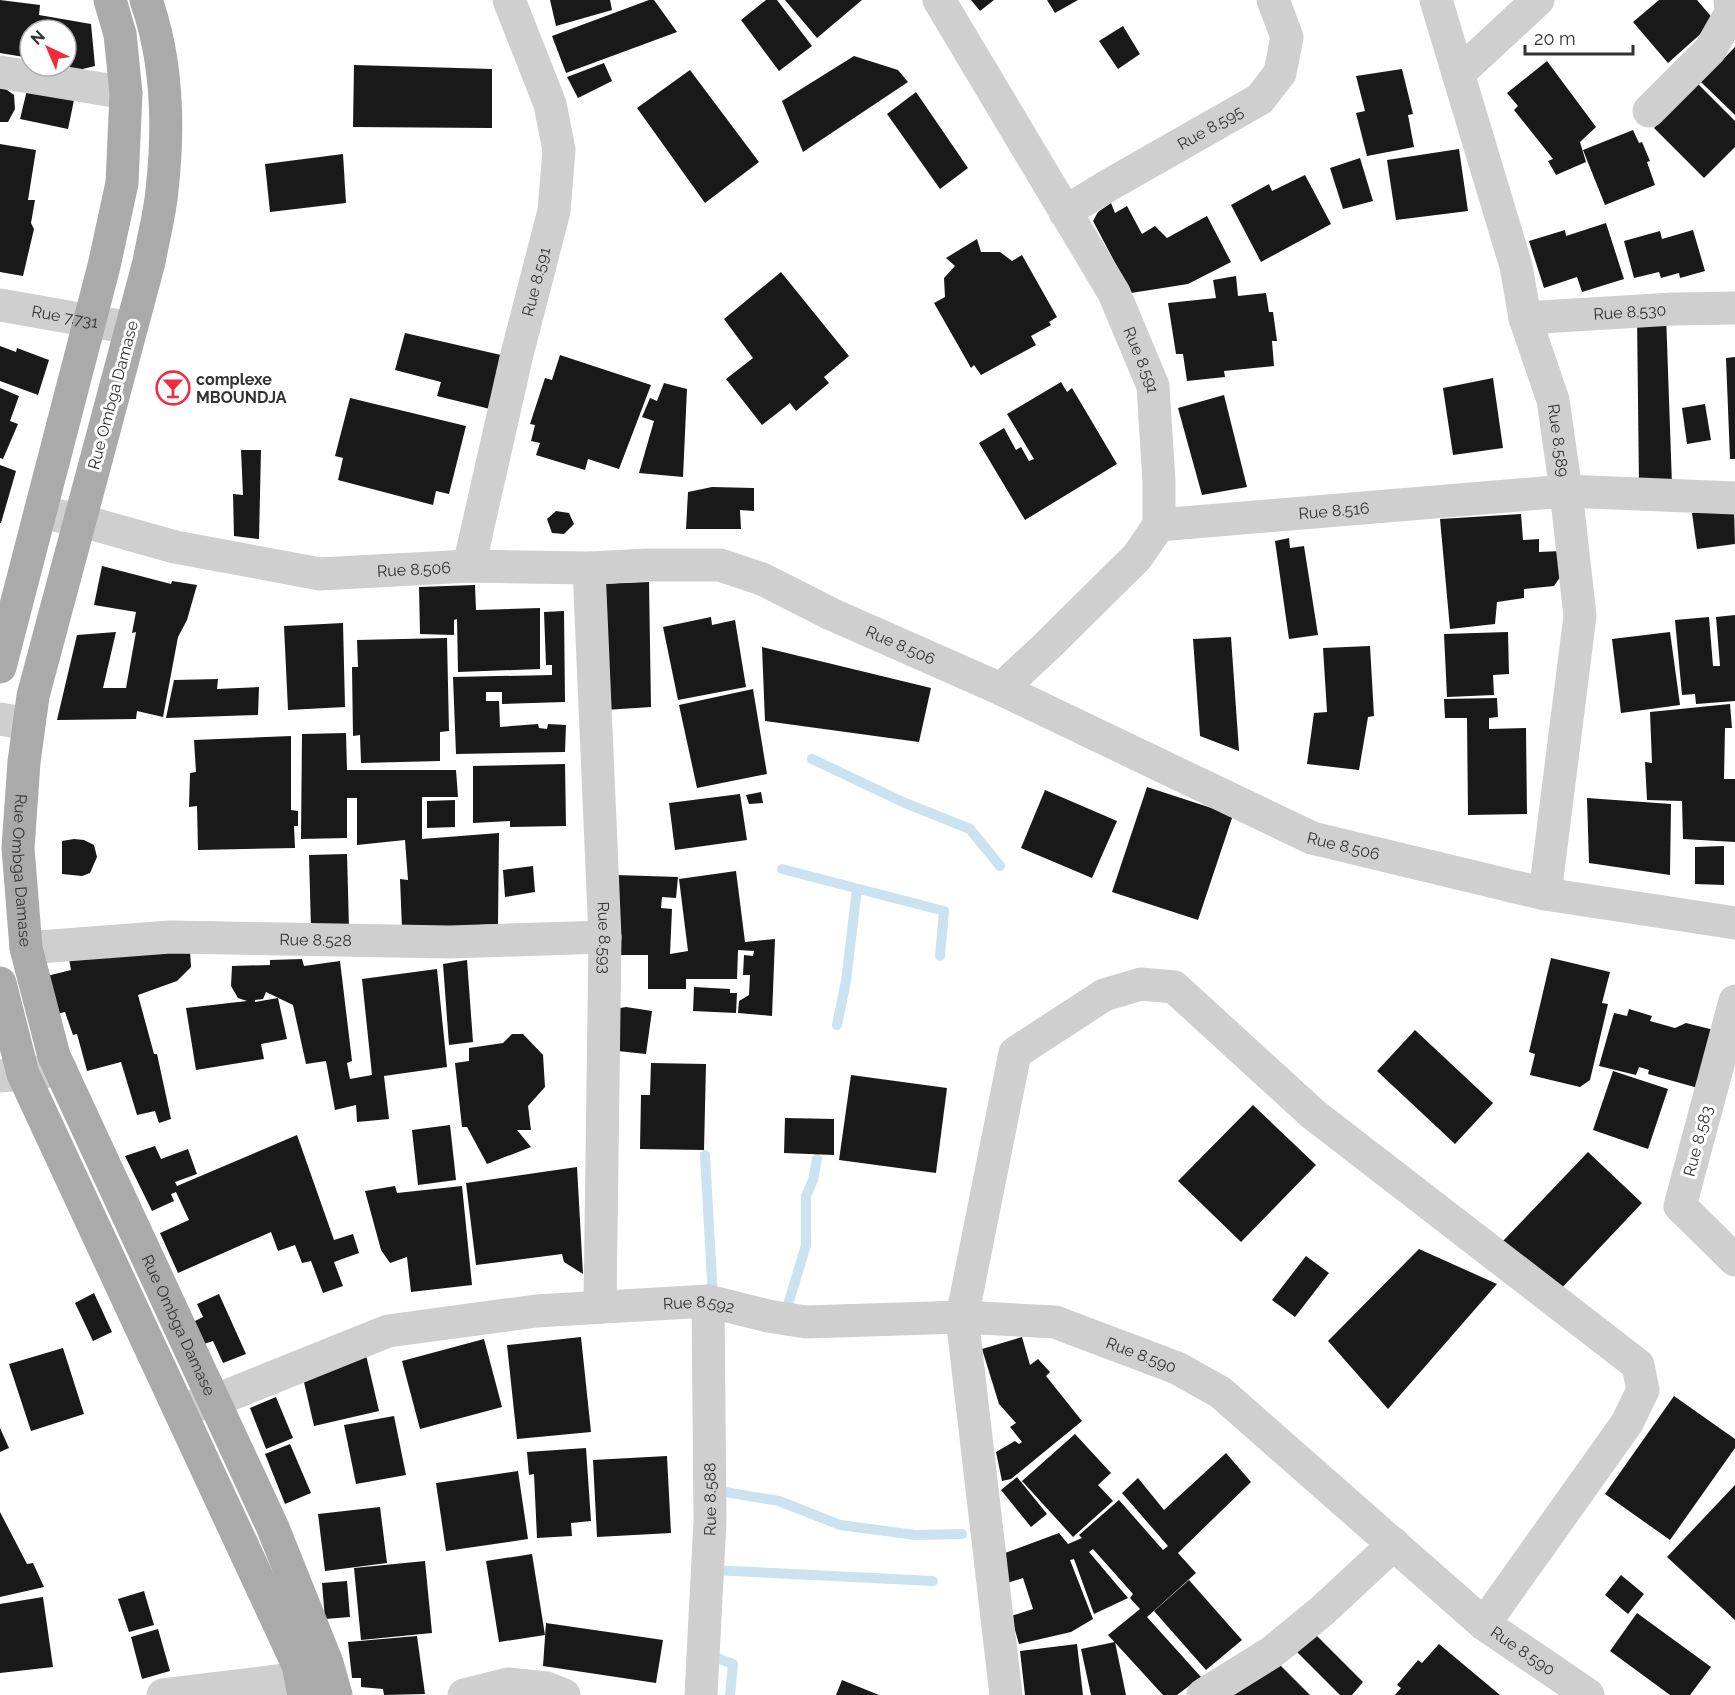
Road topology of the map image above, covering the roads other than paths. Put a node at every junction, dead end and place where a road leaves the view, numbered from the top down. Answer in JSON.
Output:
{"nodes":[{"id":1,"x":110,"y":0,"type":"edge"},
{"id":2,"x":146,"y":0,"type":"edge"},
{"id":3,"x":509,"y":0,"type":"edge"},
{"id":4,"x":939,"y":0,"type":"edge"},
{"id":5,"x":1272,"y":0,"type":"edge"},
{"id":6,"x":1436,"y":0,"type":"edge"},
{"id":7,"x":1539,"y":0,"type":"edge"},
{"id":8,"x":1730,"y":0,"type":"edge"},
{"id":9,"x":0,"y":72,"type":"edge"},
{"id":10,"x":1458,"y":74,"type":"junction"},
{"id":11,"x":126,"y":93,"type":"junction"},
{"id":12,"x":1649,"y":111,"type":"dead end"},
{"id":13,"x":1065,"y":212,"type":"junction"},
{"id":14,"x":0,"y":305,"type":"edge"},
{"id":15,"x":1735,"y":308,"type":"edge"},
{"id":16,"x":1525,"y":318,"type":"junction"},
{"id":17,"x":90,"y":320,"type":"junction"},
{"id":18,"x":131,"y":328,"type":"junction"},
{"id":19,"x":1566,"y":491,"type":"junction"},
{"id":20,"x":1735,"y":498,"type":"edge"},
{"id":21,"x":40,"y":512,"type":"junction"},
{"id":22,"x":79,"y":520,"type":"junction"},
{"id":23,"x":1159,"y":525,"type":"junction"},
{"id":24,"x":469,"y":566,"type":"junction"},
{"id":25,"x":589,"y":568,"type":"junction"},
{"id":26,"x":0,"y":667,"type":"edge"},
{"id":27,"x":1001,"y":689,"type":"junction"},
{"id":28,"x":14,"y":722,"type":"edge"},
{"id":29,"x":1545,"y":894,"type":"junction"},
{"id":30,"x":1735,"y":923,"type":"edge"},
{"id":31,"x":605,"y":937,"type":"junction"},
{"id":32,"x":26,"y":948,"type":"junction"},
{"id":33,"x":0,"y":983,"type":"edge"},
{"id":34,"x":1735,"y":1001,"type":"edge"},
{"id":35,"x":61,"y":1070,"type":"junction"},
{"id":36,"x":11,"y":1075,"type":"edge"},
{"id":37,"x":1735,"y":1260,"type":"edge"},
{"id":38,"x":708,"y":1301,"type":"junction"},
{"id":39,"x":600,"y":1307,"type":"junction"},
{"id":40,"x":962,"y":1317,"type":"junction"},
{"id":41,"x":214,"y":1401,"type":"junction"},
{"id":42,"x":179,"y":1409,"type":"junction"},
{"id":43,"x":1394,"y":1544,"type":"junction"},
{"id":44,"x":1484,"y":1624,"type":"junction"},
{"id":45,"x":318,"y":1684,"type":"edge"},
{"id":46,"x":1580,"y":1693,"type":"edge"},
{"id":47,"x":163,"y":1695,"type":"edge"},
{"id":48,"x":464,"y":1695,"type":"edge"},
{"id":49,"x":564,"y":1695,"type":"edge"},
{"id":50,"x":701,"y":1695,"type":"edge"},
{"id":51,"x":1006,"y":1695,"type":"edge"},
{"id":52,"x":1203,"y":1695,"type":"edge"}],
"edges":[{"from":1,"to":11,"type":"main road"},
{"from":2,"to":18,"type":"main road","name":"Rue Ombga Damase"},
{"from":3,"to":24,"type":"street","name":"Rue 8.591"},
{"from":4,"to":13,"type":"street","name":"Rue 8.591"},
{"from":5,"to":13,"type":"street","name":"Rue 8.595"},
{"from":6,"to":10,"type":"street","name":"Rue 8.589"},
{"from":7,"to":10,"type":"street"},
{"from":8,"to":12,"type":"street"},
{"from":9,"to":11,"type":"street"},
{"from":10,"to":16,"type":"street","name":"Rue 8.589"},
{"from":11,"to":17,"type":"main road"},
{"from":13,"to":23,"type":"street","name":"Rue 8.591"},
{"from":14,"to":17,"type":"street","name":"Rue 7.731"},
{"from":15,"to":16,"type":"street","name":"Rue 8.530"},
{"from":16,"to":19,"type":"street","name":"Rue 8.589"},
{"from":17,"to":18,"type":"street","name":"Rue 7.731"},
{"from":17,"to":21,"type":"main road"},
{"from":18,"to":22,"type":"main road","name":"Rue Ombga Damase"},
{"from":19,"to":20,"type":"street","name":"Rue 8.516"},
{"from":19,"to":23,"type":"street","name":"Rue 8.516"},
{"from":19,"to":29,"type":"street","name":"Rue 8.589"},
{"from":21,"to":22,"type":"street","name":"Rue 8.506"},
{"from":21,"to":26,"type":"main road"},
{"from":22,"to":24,"type":"street","name":"Rue 8.506"},
{"from":22,"to":28,"type":"main road","name":"Rue Ombga Damase"},
{"from":23,"to":27,"type":"street"},
{"from":24,"to":25,"type":"street","name":"Rue 8.506"},
{"from":25,"to":27,"type":"street","name":"Rue 8.506"},
{"from":25,"to":31,"type":"street","name":"Rue 8.593"},
{"from":27,"to":29,"type":"street","name":"Rue 8.506"},
{"from":28,"to":32,"type":"main road","name":"Rue Ombga Damase"},
{"from":29,"to":30,"type":"street","name":"Rue 8.506"},
{"from":31,"to":32,"type":"street","name":"Rue 8.528"},
{"from":31,"to":39,"type":"street","name":"Rue 8.593"},
{"from":32,"to":35,"type":"main road","name":"Rue Ombga Damase"},
{"from":33,"to":36,"type":"main road"},
{"from":34,"to":37,"type":"street","name":"Rue 8.583"},
{"from":35,"to":36,"type":"street"},
{"from":35,"to":41,"type":"main road","name":"Rue Ombga Damase"},
{"from":36,"to":42,"type":"main road"},
{"from":38,"to":39,"type":"street","name":"Rue 8.592"},
{"from":38,"to":40,"type":"street","name":"Rue 8.592"},
{"from":38,"to":50,"type":"street","name":"Rue 8.588"},
{"from":39,"to":41,"type":"street","name":"Rue 8.592"},
{"from":40,"to":43,"type":"street","name":"Rue 8.590"},
{"from":40,"to":44,"type":"street"},
{"from":40,"to":51,"type":"street"},
{"from":41,"to":42,"type":"street","name":"Rue 8.592"},
{"from":41,"to":45,"type":"main road","name":"Rue Ombga Damase"},
{"from":42,"to":45,"type":"main road"},
{"from":43,"to":44,"type":"street","name":"Rue 8.590"},
{"from":43,"to":52,"type":"street"},
{"from":44,"to":46,"type":"street","name":"Rue 8.590"},
{"from":45,"to":47,"type":"street"},
{"from":48,"to":49,"type":"street"}]}
